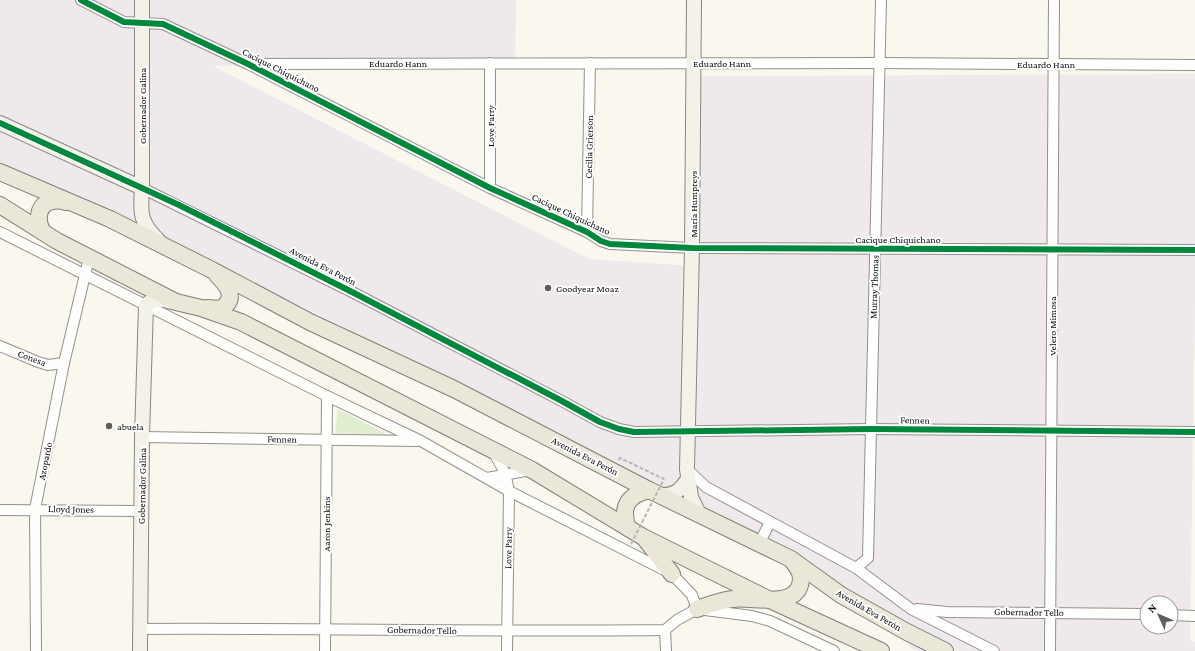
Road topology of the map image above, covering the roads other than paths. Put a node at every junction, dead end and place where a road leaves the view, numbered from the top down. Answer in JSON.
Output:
{"nodes":[{"id":1,"x":81,"y":0,"type":"edge"},
{"id":2,"x":142,"y":0,"type":"edge"},
{"id":3,"x":694,"y":0,"type":"edge"},
{"id":4,"x":881,"y":0,"type":"edge"},
{"id":5,"x":1054,"y":0,"type":"edge"},
{"id":6,"x":142,"y":23,"type":"junction"},
{"id":7,"x":490,"y":63,"type":"junction"},
{"id":8,"x":590,"y":63,"type":"junction"},
{"id":9,"x":878,"y":63,"type":"junction"},
{"id":10,"x":248,"y":64,"type":"junction"},
{"id":11,"x":694,"y":64,"type":"junction"},
{"id":12,"x":1054,"y":64,"type":"junction"},
{"id":13,"x":1195,"y":65,"type":"edge"},
{"id":14,"x":0,"y":123,"type":"edge"},
{"id":15,"x":0,"y":172,"type":"edge"},
{"id":16,"x":142,"y":188,"type":"junction"},
{"id":17,"x":490,"y":188,"type":"junction"},
{"id":18,"x":74,"y":202,"type":"junction"},
{"id":19,"x":0,"y":205,"type":"edge"},
{"id":20,"x":140,"y":212,"type":"junction"},
{"id":21,"x":110,"y":219,"type":"junction"},
{"id":22,"x":0,"y":232,"type":"edge"},
{"id":23,"x":43,"y":232,"type":"junction"},
{"id":24,"x":587,"y":232,"type":"junction"},
{"id":25,"x":57,"y":241,"type":"junction"},
{"id":26,"x":692,"y":248,"type":"junction"},
{"id":27,"x":168,"y":249,"type":"junction"},
{"id":28,"x":876,"y":249,"type":"junction"},
{"id":29,"x":1052,"y":249,"type":"junction"},
{"id":30,"x":1195,"y":250,"type":"edge"},
{"id":31,"x":89,"y":258,"type":"junction"},
{"id":32,"x":212,"y":270,"type":"junction"},
{"id":33,"x":86,"y":274,"type":"junction"},
{"id":34,"x":176,"y":302,"type":"junction"},
{"id":35,"x":146,"y":305,"type":"junction"},
{"id":36,"x":201,"y":308,"type":"junction"},
{"id":37,"x":0,"y":346,"type":"edge"},
{"id":38,"x":64,"y":363,"type":"junction"},
{"id":39,"x":327,"y":396,"type":"junction"},
{"id":40,"x":871,"y":429,"type":"junction"},
{"id":41,"x":634,"y":432,"type":"joint"},
{"id":42,"x":688,"y":432,"type":"junction"},
{"id":43,"x":1051,"y":432,"type":"junction"},
{"id":44,"x":1195,"y":432,"type":"edge"},
{"id":45,"x":142,"y":437,"type":"junction"},
{"id":46,"x":327,"y":440,"type":"junction"},
{"id":47,"x":421,"y":441,"type":"junction"},
{"id":48,"x":492,"y":449,"type":"junction"},
{"id":49,"x":532,"y":470,"type":"junction"},
{"id":50,"x":505,"y":473,"type":"junction"},
{"id":51,"x":687,"y":474,"type":"junction"},
{"id":52,"x":487,"y":478,"type":"junction"},
{"id":53,"x":510,"y":491,"type":"junction"},
{"id":54,"x":656,"y":493,"type":"junction"},
{"id":55,"x":35,"y":509,"type":"junction"},
{"id":56,"x":0,"y":510,"type":"edge"},
{"id":57,"x":141,"y":510,"type":"junction"},
{"id":58,"x":699,"y":514,"type":"junction"},
{"id":59,"x":770,"y":522,"type":"junction"},
{"id":60,"x":628,"y":528,"type":"junction"},
{"id":61,"x":637,"y":541,"type":"junction"},
{"id":62,"x":759,"y":544,"type":"junction"},
{"id":63,"x":791,"y":559,"type":"junction"},
{"id":64,"x":856,"y":568,"type":"junction"},
{"id":65,"x":672,"y":574,"type":"junction"},
{"id":66,"x":770,"y":600,"type":"junction"},
{"id":67,"x":911,"y":608,"type":"junction"},
{"id":68,"x":697,"y":609,"type":"junction"},
{"id":69,"x":1051,"y":612,"type":"junction"},
{"id":70,"x":1139,"y":614,"type":"edge"},
{"id":71,"x":1179,"y":615,"type":"edge"},
{"id":72,"x":1195,"y":616,"type":"edge"},
{"id":73,"x":325,"y":628,"type":"junction"},
{"id":74,"x":140,"y":629,"type":"junction"},
{"id":75,"x":665,"y":630,"type":"junction"},
{"id":76,"x":507,"y":631,"type":"junction"},
{"id":77,"x":36,"y":651,"type":"edge"},
{"id":78,"x":140,"y":651,"type":"edge"},
{"id":79,"x":325,"y":651,"type":"edge"},
{"id":80,"x":507,"y":651,"type":"edge"},
{"id":81,"x":666,"y":651,"type":"edge"},
{"id":82,"x":834,"y":651,"type":"edge"},
{"id":83,"x":881,"y":651,"type":"edge"},
{"id":84,"x":945,"y":651,"type":"edge"},
{"id":85,"x":994,"y":651,"type":"edge"},
{"id":86,"x":1050,"y":651,"type":"edge"}],
"edges":[{"from":1,"to":6,"type":"street","name":"Cacique Chiquichano"},
{"from":2,"to":6,"type":"street","name":"Gobernador Galina"},
{"from":3,"to":11,"type":"street","name":"María Humpreys"},
{"from":4,"to":9,"type":"street","name":"Murray Thomas"},
{"from":5,"to":12,"type":"street","name":"Velero Mimosa"},
{"from":6,"to":10,"type":"street","name":"Cacique Chiquichano"},
{"from":6,"to":16,"type":"street","name":"Gobernador Galina"},
{"from":7,"to":8,"type":"street","name":"Eduardo Hann"},
{"from":7,"to":10,"type":"street","name":"Eduardo Hann"},
{"from":7,"to":17,"type":"street","name":"Love Parry"},
{"from":8,"to":11,"type":"street","name":"Eduardo Hann"},
{"from":8,"to":24,"type":"street","name":"Cecilia Grierson"},
{"from":9,"to":11,"type":"street","name":"Eduardo Hann"},
{"from":9,"to":12,"type":"street","name":"Eduardo Hann"},
{"from":9,"to":28,"type":"street","name":"Murray Thomas"},
{"from":10,"to":17,"type":"street","name":"Cacique Chiquichano"},
{"from":11,"to":26,"type":"street","name":"María Humpreys"},
{"from":12,"to":13,"type":"street","name":"Eduardo Hann"},
{"from":12,"to":29,"type":"street","name":"Velero Mimosa"},
{"from":14,"to":16,"type":"street","name":"Avenida Eva Perón"},
{"from":15,"to":18,"type":"main road","name":"Avenida Eva Perón"},
{"from":16,"to":20,"type":"street","name":"Gobernador Galina"},
{"from":16,"to":41,"type":"street","name":"Avenida Eva Perón"},
{"from":17,"to":24,"type":"street","name":"Cacique Chiquichano"},
{"from":18,"to":21,"type":"main road","name":"Avenida Eva Perón"},
{"from":18,"to":23,"type":"main road"},
{"from":19,"to":23,"type":"main road"},
{"from":20,"to":21,"type":"street"},
{"from":20,"to":27,"type":"street"},
{"from":21,"to":27,"type":"main road","name":"Avenida Eva Perón"},
{"from":22,"to":33,"type":"street"},
{"from":23,"to":25,"type":"main road"},
{"from":24,"to":26,"type":"street","name":"Cacique Chiquichano"},
{"from":25,"to":31,"type":"main road"},
{"from":25,"to":33,"type":"street"},
{"from":26,"to":28,"type":"street","name":"Cacique Chiquichano"},
{"from":26,"to":42,"type":"street","name":"María Humpreys"},
{"from":27,"to":32,"type":"main road","name":"Avenida Eva Perón"},
{"from":28,"to":29,"type":"street","name":"Cacique Chiquichano"},
{"from":28,"to":40,"type":"street","name":"Murray Thomas"},
{"from":29,"to":30,"type":"street","name":"Cacique Chiquichano"},
{"from":29,"to":43,"type":"street","name":"Velero Mimosa"},
{"from":31,"to":33,"type":"street","name":"Azopardo"},
{"from":31,"to":34,"type":"main road"},
{"from":32,"to":36,"type":"main road"},
{"from":32,"to":54,"type":"main road","name":"Avenida Eva Perón"},
{"from":33,"to":35,"type":"street"},
{"from":33,"to":38,"type":"street","name":"Azopardo"},
{"from":34,"to":35,"type":"street"},
{"from":34,"to":36,"type":"main road"},
{"from":35,"to":39,"type":"street"},
{"from":35,"to":45,"type":"street","name":"Gobernador Galina"},
{"from":36,"to":48,"type":"main road"},
{"from":37,"to":38,"type":"street","name":"Conesa"},
{"from":38,"to":55,"type":"street","name":"Azopardo"},
{"from":39,"to":46,"type":"street","name":"Aaron Jenkins"},
{"from":39,"to":47,"type":"street"},
{"from":40,"to":42,"type":"street","name":"Fennen"},
{"from":40,"to":43,"type":"street","name":"Fennen"},
{"from":40,"to":64,"type":"street","name":"Murray Thomas"},
{"from":41,"to":42,"type":"street","name":"Fennen"},
{"from":42,"to":51,"type":"street","name":"María Humpreys"},
{"from":43,"to":44,"type":"street","name":"Fennen"},
{"from":43,"to":69,"type":"street","name":"Velero Mimosa"},
{"from":45,"to":46,"type":"street","name":"Fennen"},
{"from":45,"to":57,"type":"street","name":"Gobernador Galina"},
{"from":46,"to":47,"type":"street","name":"Fennen"},
{"from":46,"to":73,"type":"street","name":"Aaron Jenkins"},
{"from":47,"to":52,"type":"street"},
{"from":48,"to":49,"type":"main road"},
{"from":48,"to":50,"type":"street","name":"Love Parry"},
{"from":49,"to":50,"type":"street"},
{"from":49,"to":60,"type":"main road"},
{"from":50,"to":52,"type":"street"},
{"from":50,"to":53,"type":"street","name":"Love Parry"},
{"from":51,"to":54,"type":"street"},
{"from":51,"to":58,"type":"street","name":"María Humpreys"},
{"from":51,"to":59,"type":"street"},
{"from":52,"to":53,"type":"street"},
{"from":53,"to":65,"type":"street"},
{"from":53,"to":76,"type":"street","name":"Love Parry"},
{"from":54,"to":58,"type":"main road","name":"Avenida Eva Perón"},
{"from":54,"to":60,"type":"main road"},
{"from":55,"to":56,"type":"street","name":"Lloyd Jones"},
{"from":55,"to":57,"type":"street","name":"Lloyd Jones"},
{"from":55,"to":77,"type":"street","name":"Azopardo"},
{"from":57,"to":74,"type":"street","name":"Gobernador Galina"},
{"from":58,"to":62,"type":"main road","name":"Avenida Eva Perón"},
{"from":59,"to":62,"type":"street"},
{"from":59,"to":64,"type":"street"},
{"from":60,"to":61,"type":"main road"},
{"from":61,"to":65,"type":"main road"},
{"from":61,"to":66,"type":"main road"},
{"from":62,"to":63,"type":"main road","name":"Avenida Eva Perón"},
{"from":63,"to":66,"type":"main road"},
{"from":63,"to":84,"type":"main road","name":"Avenida Eva Perón"},
{"from":64,"to":67,"type":"street"},
{"from":65,"to":68,"type":"street"},
{"from":66,"to":68,"type":"main road"},
{"from":66,"to":83,"type":"main road"},
{"from":67,"to":69,"type":"street","name":"Gobernador Tello"},
{"from":67,"to":85,"type":"street"},
{"from":68,"to":75,"type":"street"},
{"from":68,"to":82,"type":"street"},
{"from":69,"to":70,"type":"street","name":"Gobernador Tello"},
{"from":69,"to":86,"type":"street","name":"Velero Mimosa"},
{"from":71,"to":72,"type":"street"},
{"from":73,"to":74,"type":"street","name":"Gobernador Tello"},
{"from":73,"to":76,"type":"street","name":"Gobernador Tello"},
{"from":73,"to":79,"type":"street","name":"Aaron Jenkins"},
{"from":74,"to":78,"type":"street","name":"Gobernador Galina"},
{"from":75,"to":76,"type":"street","name":"Gobernador Tello"},
{"from":75,"to":81,"type":"street"},
{"from":76,"to":80,"type":"street","name":"Love Parry"}]}
